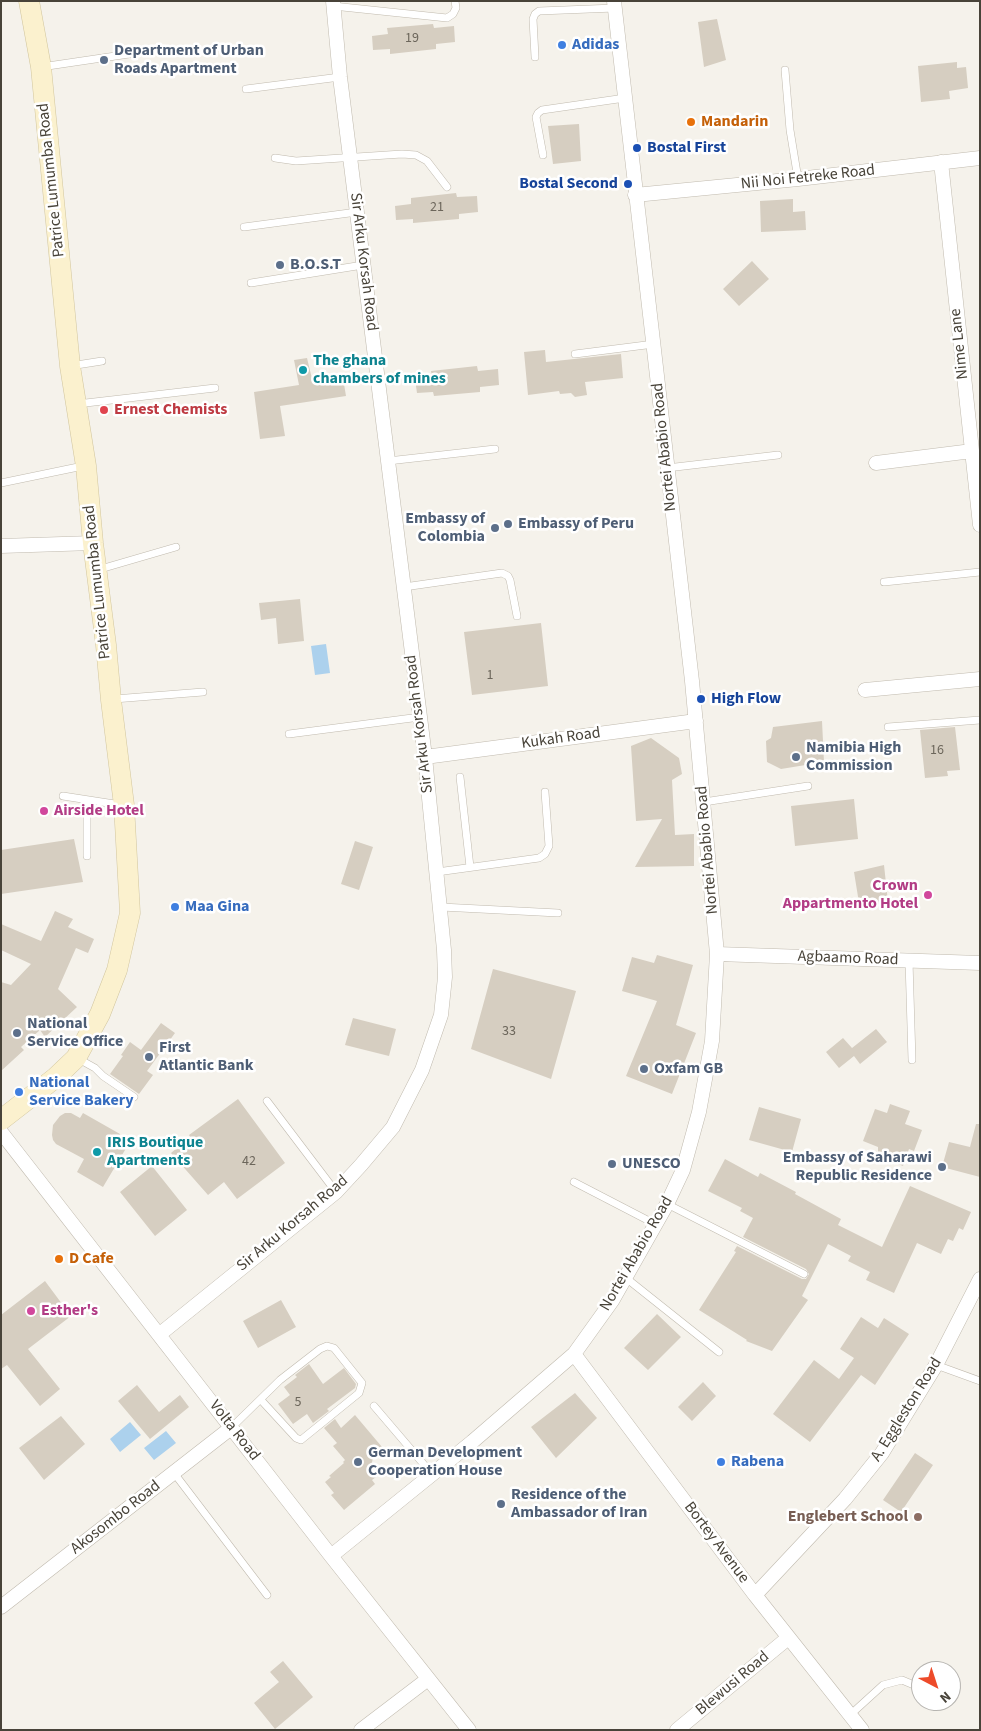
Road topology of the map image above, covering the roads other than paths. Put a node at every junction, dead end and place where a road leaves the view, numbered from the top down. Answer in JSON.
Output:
{"nodes":[{"id":1,"x":30,"y":1,"type":"edge"},
{"id":2,"x":455,"y":1,"type":"edge"},
{"id":3,"x":333,"y":4,"type":"edge"},
{"id":4,"x":614,"y":5,"type":"edge"},
{"id":5,"x":129,"y":54,"type":"dead end"},
{"id":6,"x":535,"y":57,"type":"dead end"},
{"id":7,"x":41,"y":66,"type":"junction"},
{"id":8,"x":784,"y":70,"type":"dead end"},
{"id":9,"x":340,"y":77,"type":"junction"},
{"id":10,"x":246,"y":89,"type":"dead end"},
{"id":11,"x":625,"y":98,"type":"junction"},
{"id":12,"x":543,"y":155,"type":"dead end"},
{"id":13,"x":275,"y":158,"type":"dead end"},
{"id":14,"x":350,"y":158,"type":"junction"},
{"id":15,"x":980,"y":158,"type":"edge"},
{"id":16,"x":941,"y":162,"type":"junction"},
{"id":17,"x":798,"y":180,"type":"junction"},
{"id":18,"x":447,"y":187,"type":"dead end"},
{"id":19,"x":636,"y":195,"type":"junction"},
{"id":20,"x":357,"y":212,"type":"junction"},
{"id":21,"x":244,"y":228,"type":"dead end"},
{"id":22,"x":363,"y":265,"type":"junction"},
{"id":23,"x":251,"y":283,"type":"dead end"},
{"id":24,"x":654,"y":344,"type":"junction"},
{"id":25,"x":575,"y":354,"type":"dead end"},
{"id":26,"x":102,"y":360,"type":"dead end"},
{"id":27,"x":70,"y":366,"type":"junction"},
{"id":28,"x":215,"y":388,"type":"dead end"},
{"id":29,"x":77,"y":404,"type":"junction"},
{"id":30,"x":974,"y":413,"type":"edge"},
{"id":31,"x":495,"y":450,"type":"dead end"},
{"id":32,"x":972,"y":451,"type":"junction"},
{"id":33,"x":778,"y":454,"type":"dead end"},
{"id":34,"x":388,"y":461,"type":"junction"},
{"id":35,"x":876,"y":463,"type":"dead end"},
{"id":36,"x":86,"y":466,"type":"junction"},
{"id":37,"x":668,"y":468,"type":"junction"},
{"id":38,"x":1,"y":483,"type":"edge"},
{"id":39,"x":980,"y":525,"type":"edge"},
{"id":40,"x":93,"y":542,"type":"junction"},
{"id":41,"x":1,"y":546,"type":"edge"},
{"id":42,"x":176,"y":547,"type":"dead end"},
{"id":43,"x":97,"y":570,"type":"junction"},
{"id":44,"x":980,"y":572,"type":"edge"},
{"id":45,"x":884,"y":582,"type":"dead end"},
{"id":46,"x":404,"y":587,"type":"junction"},
{"id":47,"x":517,"y":616,"type":"dead end"},
{"id":48,"x":980,"y":680,"type":"edge"},
{"id":49,"x":865,"y":690,"type":"dead end"},
{"id":50,"x":204,"y":692,"type":"dead end"},
{"id":51,"x":111,"y":700,"type":"junction"},
{"id":52,"x":420,"y":717,"type":"junction"},
{"id":53,"x":980,"y":720,"type":"edge"},
{"id":54,"x":696,"y":721,"type":"junction"},
{"id":55,"x":888,"y":727,"type":"dead end"},
{"id":56,"x":289,"y":734,"type":"dead end"},
{"id":57,"x":425,"y":757,"type":"junction"},
{"id":58,"x":460,"y":777,"type":"dead end"},
{"id":59,"x":808,"y":786,"type":"dead end"},
{"id":60,"x":545,"y":792,"type":"dead end"},
{"id":61,"x":63,"y":796,"type":"dead end"},
{"id":62,"x":87,"y":800,"type":"junction"},
{"id":63,"x":704,"y":802,"type":"junction"},
{"id":64,"x":124,"y":805,"type":"junction"},
{"id":65,"x":88,"y":856,"type":"dead end"},
{"id":66,"x":470,"y":867,"type":"junction"},
{"id":67,"x":437,"y":872,"type":"junction"},
{"id":68,"x":441,"y":907,"type":"junction"},
{"id":69,"x":558,"y":913,"type":"dead end"},
{"id":70,"x":717,"y":954,"type":"junction"},
{"id":71,"x":909,"y":961,"type":"junction"},
{"id":72,"x":980,"y":963,"type":"edge"},
{"id":73,"x":76,"y":1058,"type":"junction"},
{"id":74,"x":912,"y":1060,"type":"dead end"},
{"id":75,"x":134,"y":1097,"type":"dead end"},
{"id":76,"x":267,"y":1101,"type":"dead end"},
{"id":77,"x":1,"y":1120,"type":"edge"},
{"id":78,"x":1,"y":1132,"type":"edge"},
{"id":79,"x":574,"y":1182,"type":"dead end"},
{"id":80,"x":336,"y":1192,"type":"junction"},
{"id":81,"x":667,"y":1204,"type":"junction"},
{"id":82,"x":655,"y":1224,"type":"junction"},
{"id":83,"x":804,"y":1274,"type":"dead end"},
{"id":84,"x":626,"y":1278,"type":"junction"},
{"id":85,"x":980,"y":1279,"type":"edge"},
{"id":86,"x":975,"y":1300,"type":"edge"},
{"id":87,"x":160,"y":1334,"type":"junction"},
{"id":88,"x":719,"y":1352,"type":"dead end"},
{"id":89,"x":574,"y":1354,"type":"junction"},
{"id":90,"x":936,"y":1365,"type":"junction"},
{"id":91,"x":980,"y":1381,"type":"edge"},
{"id":92,"x":261,"y":1400,"type":"junction"},
{"id":93,"x":374,"y":1406,"type":"dead end"},
{"id":94,"x":231,"y":1428,"type":"junction"},
{"id":95,"x":174,"y":1473,"type":"junction"},
{"id":96,"x":432,"y":1474,"type":"junction"},
{"id":97,"x":331,"y":1556,"type":"junction"},
{"id":98,"x":267,"y":1595,"type":"dead end"},
{"id":99,"x":755,"y":1595,"type":"junction"},
{"id":100,"x":1,"y":1607,"type":"edge"},
{"id":101,"x":788,"y":1638,"type":"junction"},
{"id":102,"x":428,"y":1679,"type":"junction"},
{"id":103,"x":911,"y":1684,"type":"edge"},
{"id":104,"x":850,"y":1715,"type":"junction"},
{"id":105,"x":361,"y":1730,"type":"edge"},
{"id":106,"x":469,"y":1730,"type":"edge"},
{"id":107,"x":677,"y":1730,"type":"edge"},
{"id":108,"x":862,"y":1730,"type":"edge"}],
"edges":[{"from":1,"to":7,"type":"street","name":"Patrice Lumumba Road"},
{"from":2,"to":3,"type":"lane"},
{"from":3,"to":9,"type":"street","name":"Sir Arku Korsah Road"},
{"from":4,"to":6,"type":"lane"},
{"from":4,"to":11,"type":"street","name":"Nortei Ababio Road"},
{"from":5,"to":7,"type":"lane"},
{"from":7,"to":27,"type":"street","name":"Patrice Lumumba Road"},
{"from":8,"to":17,"type":"lane"},
{"from":9,"to":10,"type":"lane"},
{"from":9,"to":14,"type":"street","name":"Sir Arku Korsah Road"},
{"from":11,"to":12,"type":"lane"},
{"from":11,"to":19,"type":"street","name":"Nortei Ababio Road"},
{"from":13,"to":14,"type":"lane"},
{"from":14,"to":18,"type":"lane"},
{"from":14,"to":20,"type":"street","name":"Sir Arku Korsah Road"},
{"from":15,"to":16,"type":"street","name":"Nii Noi Fetreke Road"},
{"from":16,"to":17,"type":"street","name":"Nii Noi Fetreke Road"},
{"from":16,"to":30,"type":"street","name":"Nime Lane"},
{"from":17,"to":19,"type":"street","name":"Nii Noi Fetreke Road"},
{"from":19,"to":24,"type":"street","name":"Nortei Ababio Road"},
{"from":20,"to":21,"type":"lane"},
{"from":20,"to":22,"type":"street","name":"Sir Arku Korsah Road"},
{"from":22,"to":23,"type":"lane"},
{"from":22,"to":34,"type":"street","name":"Sir Arku Korsah Road"},
{"from":24,"to":25,"type":"lane"},
{"from":24,"to":37,"type":"street","name":"Nortei Ababio Road"},
{"from":26,"to":27,"type":"lane"},
{"from":27,"to":29,"type":"street","name":"Patrice Lumumba Road"},
{"from":28,"to":29,"type":"lane"},
{"from":29,"to":36,"type":"street","name":"Patrice Lumumba Road"},
{"from":30,"to":32,"type":"street","name":"Nime Lane"},
{"from":31,"to":34,"type":"lane"},
{"from":32,"to":35,"type":"street"},
{"from":32,"to":39,"type":"street","name":"Nime Lane"},
{"from":33,"to":37,"type":"lane"},
{"from":34,"to":46,"type":"street","name":"Sir Arku Korsah Road"},
{"from":36,"to":38,"type":"lane"},
{"from":36,"to":40,"type":"street","name":"Patrice Lumumba Road"},
{"from":37,"to":54,"type":"street","name":"Nortei Ababio Road"},
{"from":40,"to":41,"type":"street"},
{"from":40,"to":43,"type":"street","name":"Patrice Lumumba Road"},
{"from":42,"to":43,"type":"lane"},
{"from":43,"to":51,"type":"street","name":"Patrice Lumumba Road"},
{"from":44,"to":45,"type":"lane"},
{"from":46,"to":47,"type":"lane"},
{"from":46,"to":52,"type":"street","name":"Sir Arku Korsah Road"},
{"from":48,"to":49,"type":"street"},
{"from":50,"to":51,"type":"lane"},
{"from":51,"to":64,"type":"street","name":"Patrice Lumumba Road"},
{"from":52,"to":56,"type":"lane"},
{"from":52,"to":57,"type":"street","name":"Sir Arku Korsah Road"},
{"from":53,"to":55,"type":"lane"},
{"from":54,"to":57,"type":"street","name":"Kukah Road"},
{"from":54,"to":63,"type":"street","name":"Nortei Ababio Road"},
{"from":57,"to":67,"type":"street","name":"Sir Arku Korsah Road"},
{"from":58,"to":66,"type":"lane"},
{"from":59,"to":63,"type":"lane"},
{"from":60,"to":66,"type":"lane"},
{"from":61,"to":62,"type":"lane"},
{"from":62,"to":64,"type":"lane"},
{"from":62,"to":65,"type":"lane"},
{"from":63,"to":70,"type":"street","name":"Nortei Ababio Road"},
{"from":64,"to":73,"type":"street","name":"Patrice Lumumba Road"},
{"from":66,"to":67,"type":"lane"},
{"from":67,"to":68,"type":"street","name":"Sir Arku Korsah Road"},
{"from":68,"to":69,"type":"lane"},
{"from":68,"to":80,"type":"street","name":"Sir Arku Korsah Road"},
{"from":70,"to":71,"type":"street","name":"Agbaamo Road"},
{"from":70,"to":81,"type":"street","name":"Nortei Ababio Road"},
{"from":71,"to":72,"type":"street","name":"Agbaamo Road"},
{"from":71,"to":74,"type":"lane"},
{"from":73,"to":75,"type":"lane"},
{"from":73,"to":77,"type":"street","name":"Patrice Lumumba Road"},
{"from":76,"to":80,"type":"lane"},
{"from":78,"to":87,"type":"street","name":"Volta Road"},
{"from":79,"to":82,"type":"lane"},
{"from":80,"to":87,"type":"street","name":"Sir Arku Korsah Road"},
{"from":81,"to":82,"type":"street","name":"Nortei Ababio Road"},
{"from":81,"to":83,"type":"lane"},
{"from":82,"to":84,"type":"street","name":"Nortei Ababio Road"},
{"from":84,"to":88,"type":"lane"},
{"from":84,"to":89,"type":"street","name":"Nortei Ababio Road"},
{"from":85,"to":86,"type":"street","name":"A. Eggleston Road"},
{"from":86,"to":90,"type":"street","name":"A. Eggleston Road"},
{"from":87,"to":94,"type":"street","name":"Volta Road"},
{"from":89,"to":96,"type":"street","name":"Nortei Ababio Road"},
{"from":89,"to":99,"type":"street","name":"Bortey Avenue"},
{"from":90,"to":91,"type":"lane"},
{"from":90,"to":99,"type":"street","name":"A. Eggleston Road"},
{"from":92,"to":92,"type":"lane"},
{"from":92,"to":94,"type":"lane"},
{"from":93,"to":96,"type":"lane"},
{"from":94,"to":95,"type":"street","name":"Akosombo Road"},
{"from":94,"to":97,"type":"street","name":"Volta Road"},
{"from":95,"to":98,"type":"lane"},
{"from":95,"to":100,"type":"street","name":"Akosombo Road"},
{"from":96,"to":97,"type":"street","name":"Nortei Ababio Road"},
{"from":97,"to":102,"type":"street","name":"Volta Road"},
{"from":99,"to":101,"type":"street","name":"Bortey Avenue"},
{"from":101,"to":104,"type":"street","name":"Bortey Avenue"},
{"from":101,"to":107,"type":"street","name":"Blewusi Road"},
{"from":102,"to":105,"type":"street"},
{"from":102,"to":106,"type":"street","name":"Volta Road"},
{"from":103,"to":104,"type":"lane"},
{"from":104,"to":108,"type":"street","name":"Bortey Avenue"}]}
